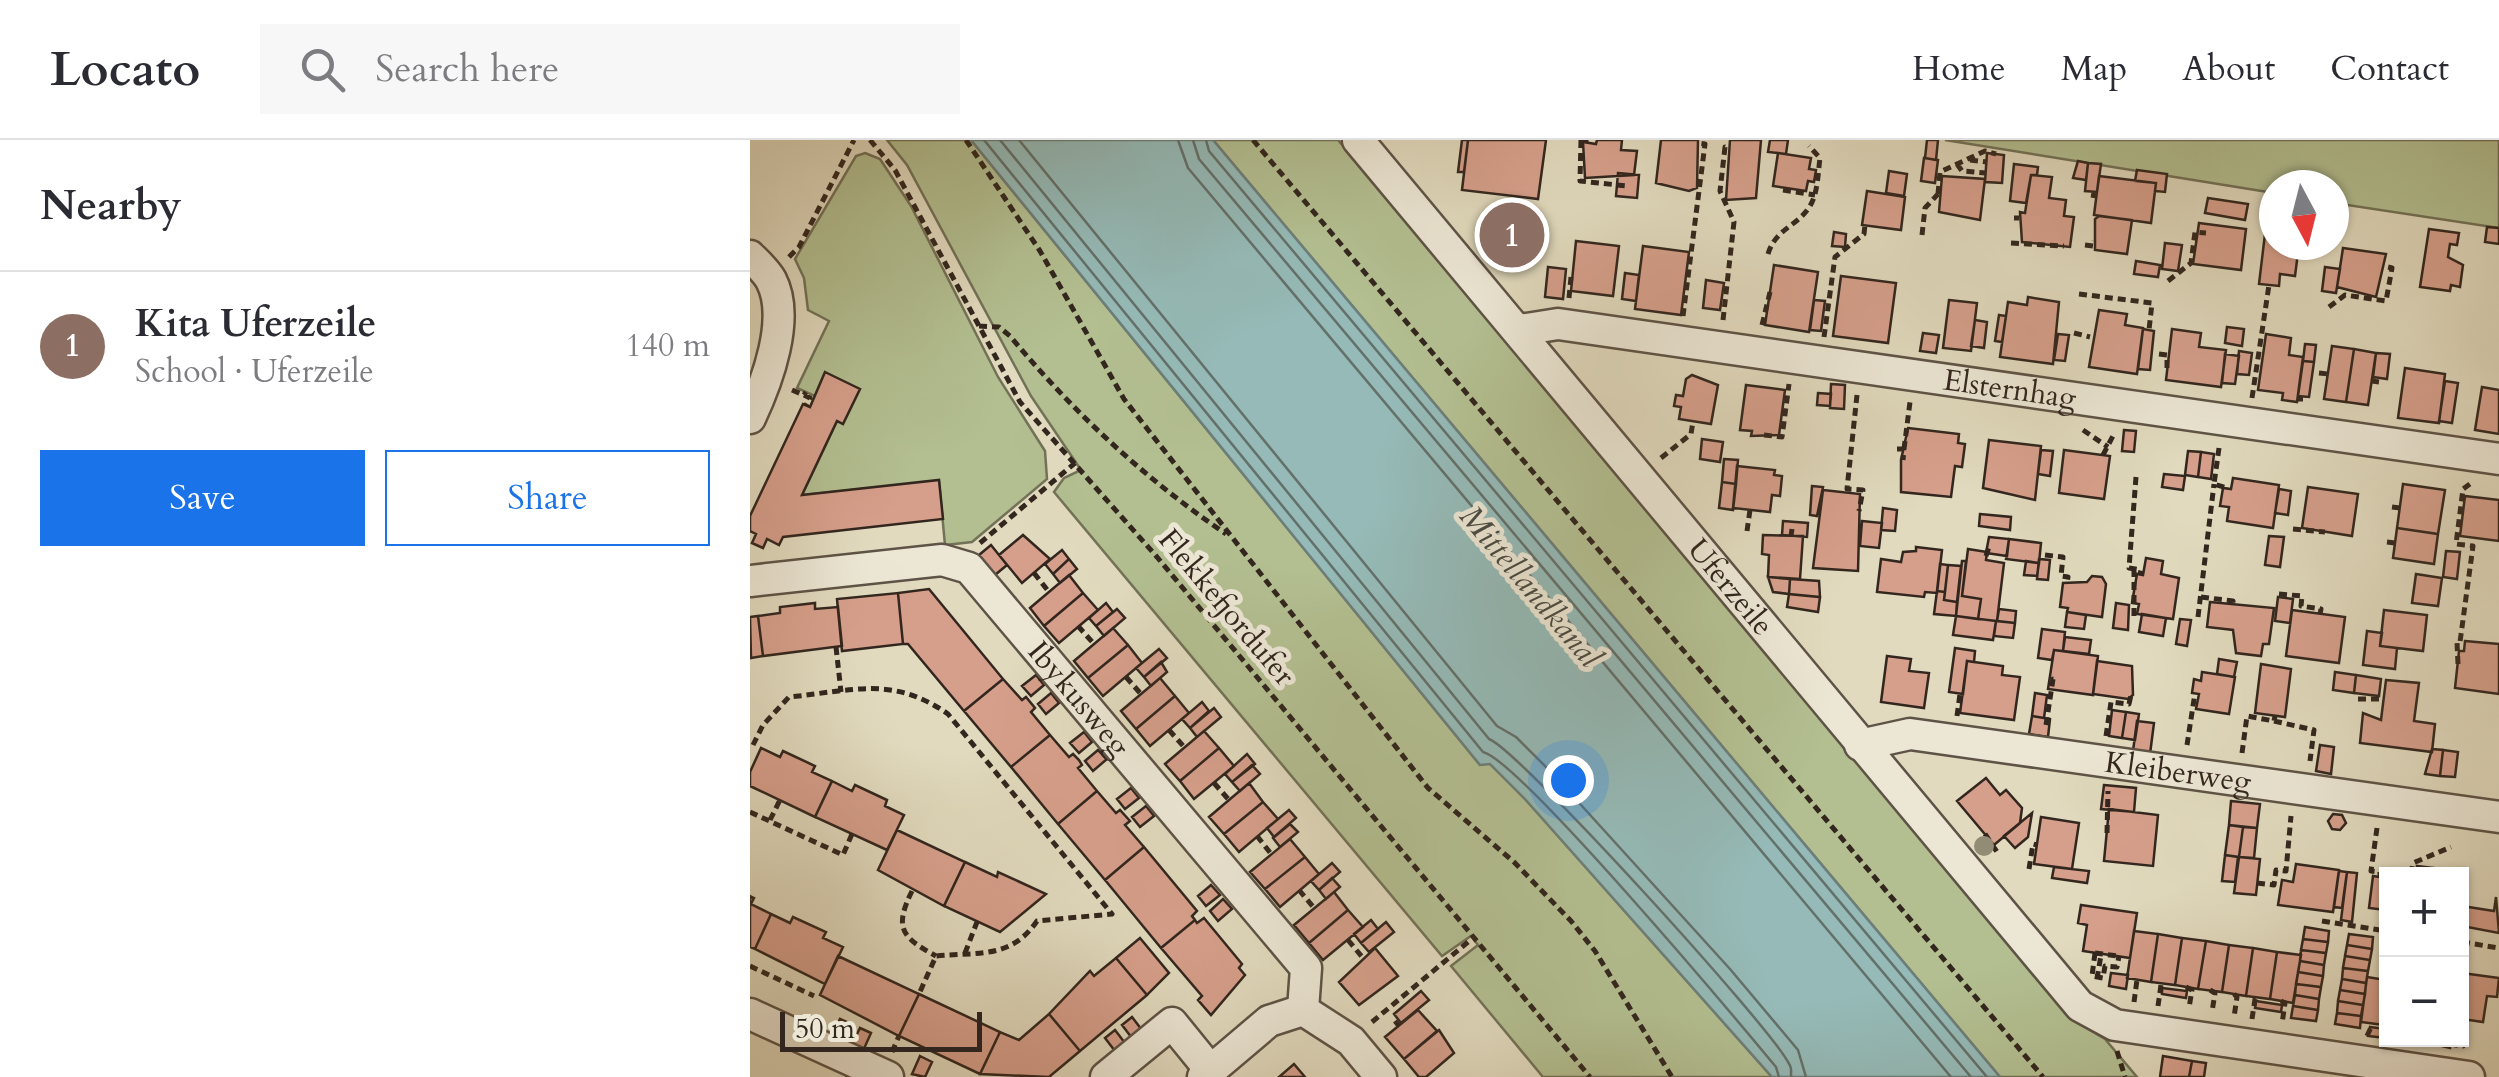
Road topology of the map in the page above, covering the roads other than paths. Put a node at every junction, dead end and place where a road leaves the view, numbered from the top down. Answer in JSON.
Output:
{"nodes":[{"id":1,"x":1358,"y":140,"type":"edge"},
{"id":2,"x":767,"y":263,"type":"edge"},
{"id":3,"x":1520,"y":330,"type":"junction"},
{"id":4,"x":750,"y":418,"type":"edge"},
{"id":5,"x":2488,"y":466,"type":"edge"},
{"id":6,"x":750,"y":581,"type":"edge"},
{"id":7,"x":1860,"y":745,"type":"junction"},
{"id":8,"x":2499,"y":817,"type":"edge"},
{"id":9,"x":1304,"y":1010,"type":"junction"},
{"id":10,"x":750,"y":1014,"type":"edge"},
{"id":11,"x":1207,"y":1074,"type":"edge"},
{"id":12,"x":883,"y":1076,"type":"edge"},
{"id":13,"x":1106,"y":1077,"type":"edge"},
{"id":14,"x":1382,"y":1077,"type":"edge"},
{"id":15,"x":2469,"y":1077,"type":"edge"}],
"edges":[{"from":1,"to":3,"type":"street","name":"Uferzeile"},
{"from":2,"to":4,"type":"street"},
{"from":3,"to":5,"type":"street","name":"Elsternhag"},
{"from":3,"to":7,"type":"street","name":"Uferzeile"},
{"from":6,"to":9,"type":"street","name":"Ibykusweg"},
{"from":7,"to":8,"type":"street","name":"Kleiberweg"},
{"from":7,"to":15,"type":"street","name":"Uferzeile"},
{"from":9,"to":11,"type":"street"},
{"from":9,"to":14,"type":"street"},
{"from":10,"to":12,"type":"street"},
{"from":11,"to":13,"type":"street"}]}
